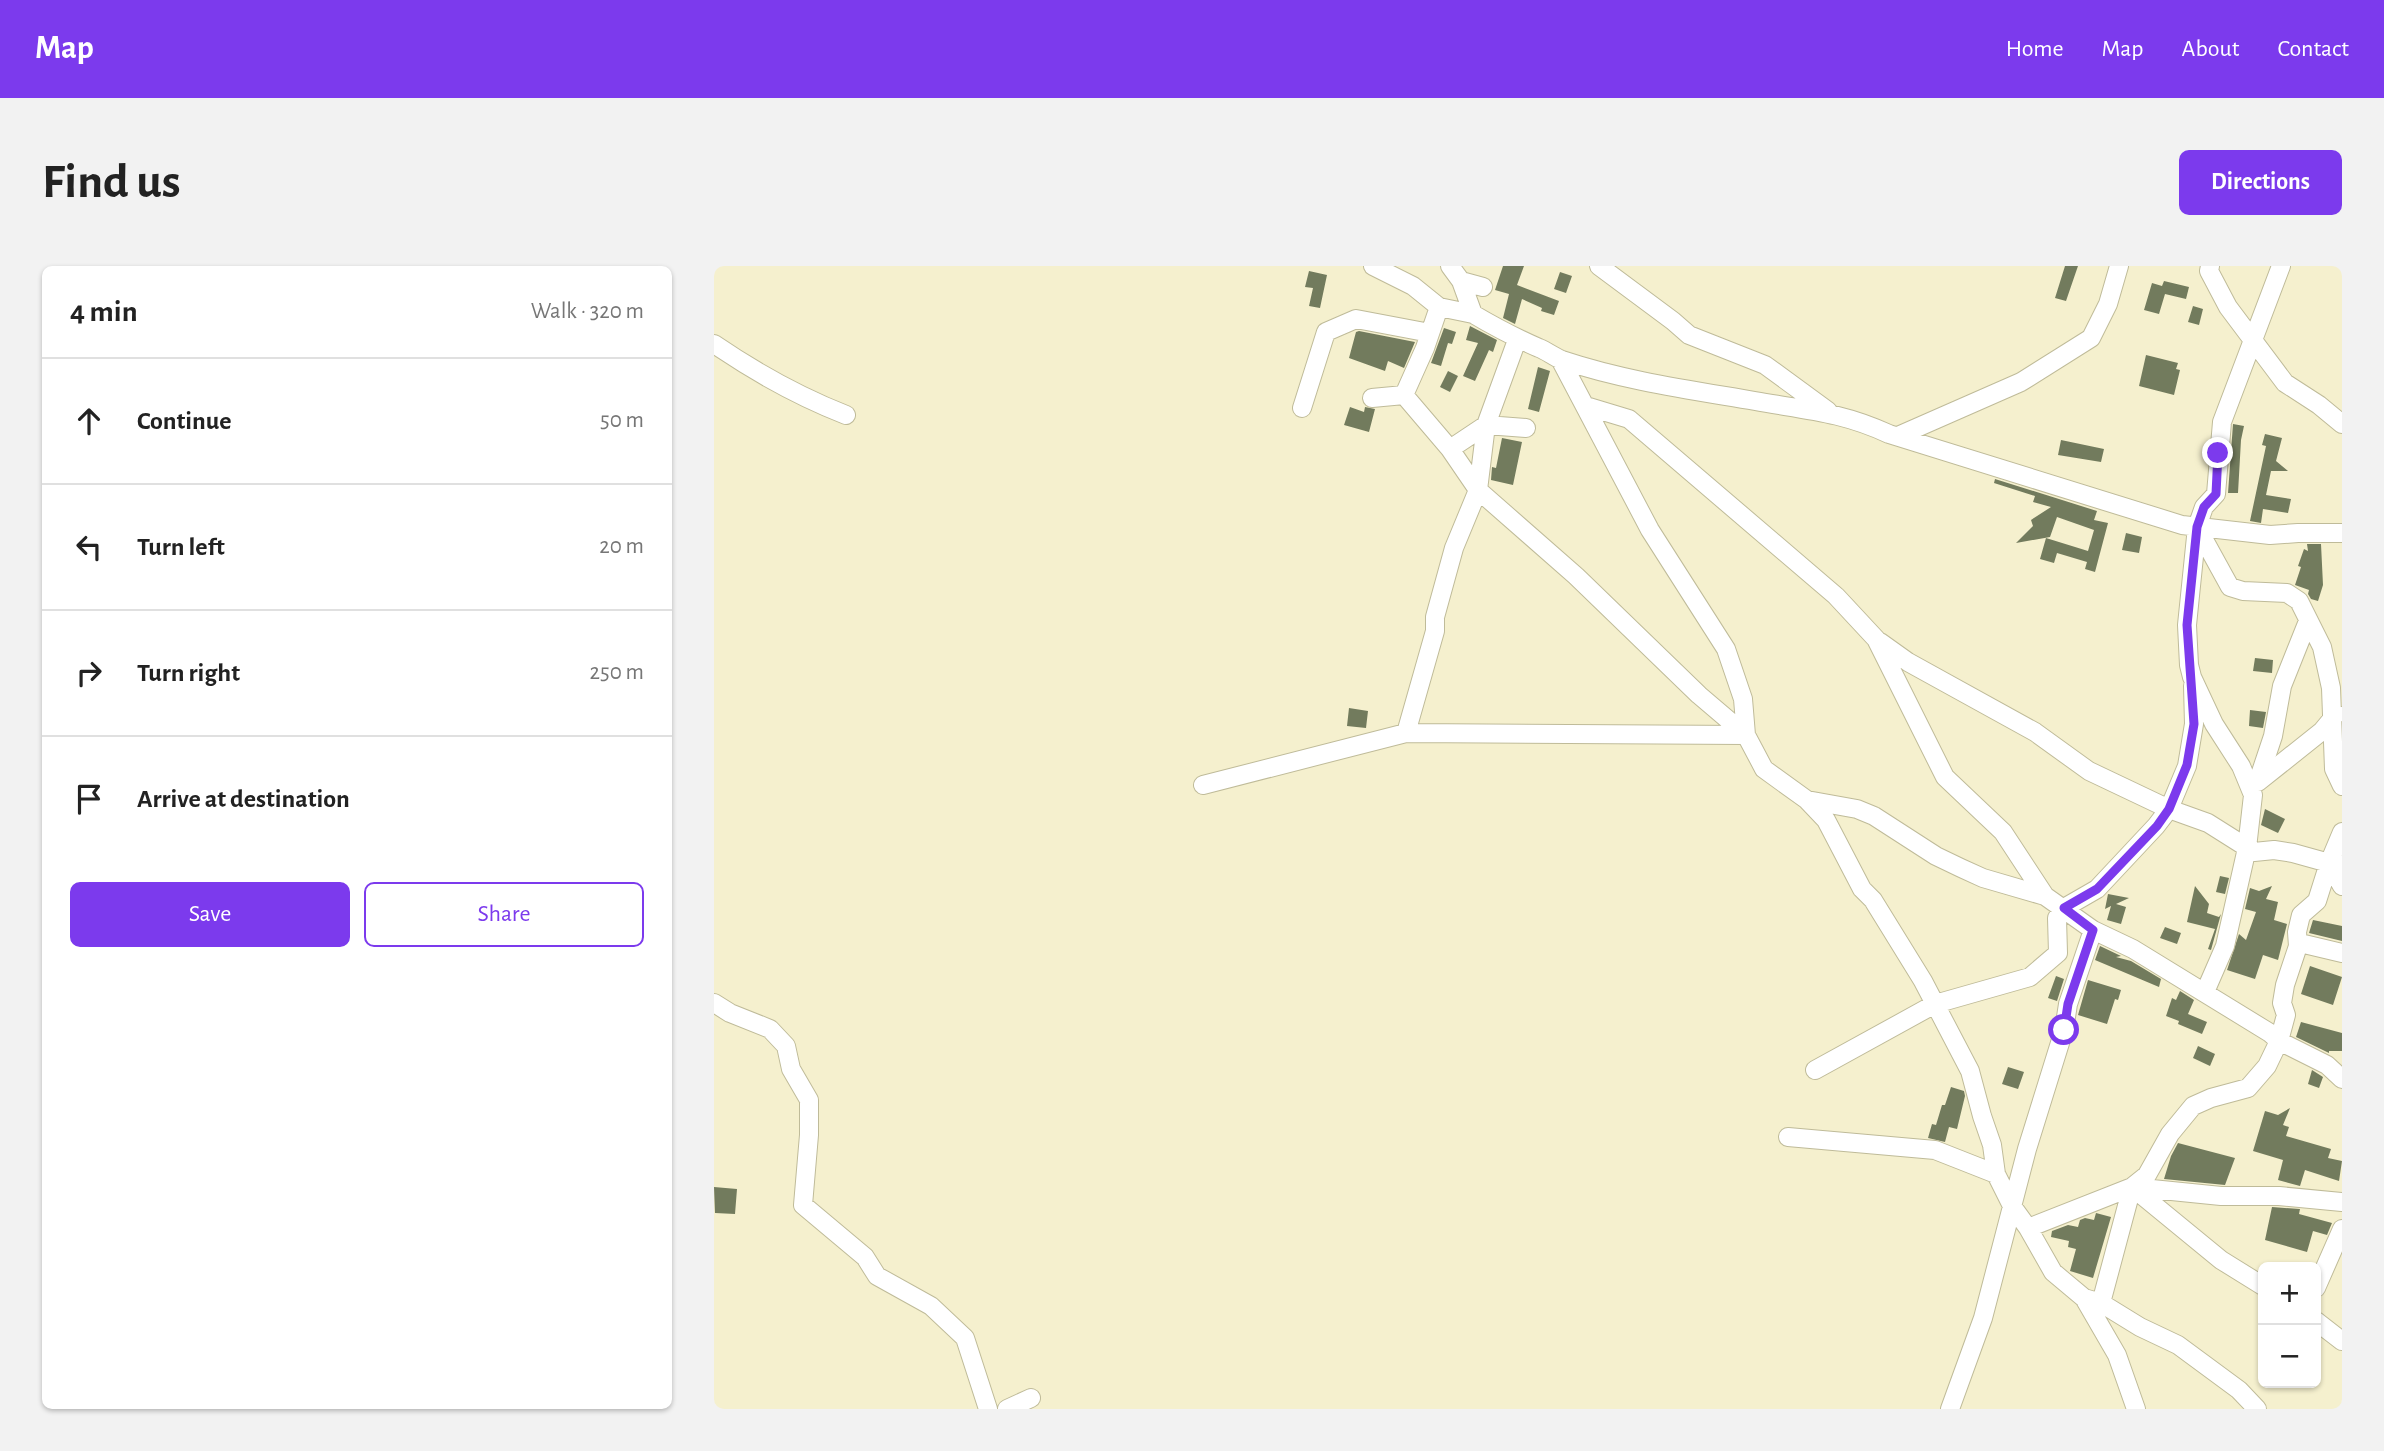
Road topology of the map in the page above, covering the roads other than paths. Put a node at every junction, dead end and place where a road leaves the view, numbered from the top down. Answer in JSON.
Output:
{"nodes":[{"id":1,"x":1376,"y":266,"type":"edge"},
{"id":2,"x":1450,"y":266,"type":"edge"},
{"id":3,"x":1599,"y":266,"type":"edge"},
{"id":4,"x":2119,"y":266,"type":"edge"},
{"id":5,"x":2210,"y":266,"type":"edge"},
{"id":6,"x":2281,"y":266,"type":"edge"},
{"id":7,"x":1461,"y":281,"type":"junction"},
{"id":8,"x":1483,"y":288,"type":"dead end"},
{"id":9,"x":1438,"y":307,"type":"junction"},
{"id":10,"x":1473,"y":314,"type":"junction"},
{"id":11,"x":1430,"y":333,"type":"junction"},
{"id":12,"x":1517,"y":340,"type":"junction"},
{"id":13,"x":2252,"y":342,"type":"junction"},
{"id":14,"x":714,"y":344,"type":"edge"},
{"id":15,"x":1560,"y":359,"type":"junction"},
{"id":16,"x":1404,"y":395,"type":"junction"},
{"id":17,"x":1372,"y":398,"type":"dead end"},
{"id":18,"x":1586,"y":406,"type":"junction"},
{"id":19,"x":1303,"y":408,"type":"dead end"},
{"id":20,"x":1831,"y":412,"type":"junction"},
{"id":21,"x":846,"y":415,"type":"dead end"},
{"id":22,"x":2342,"y":424,"type":"edge"},
{"id":23,"x":1486,"y":425,"type":"junction"},
{"id":24,"x":1527,"y":428,"type":"dead end"},
{"id":25,"x":1898,"y":436,"type":"junction"},
{"id":26,"x":1450,"y":449,"type":"junction"},
{"id":27,"x":1478,"y":490,"type":"junction"},
{"id":28,"x":2197,"y":527,"type":"junction"},
{"id":29,"x":2342,"y":533,"type":"edge"},
{"id":30,"x":2308,"y":621,"type":"junction"},
{"id":31,"x":1876,"y":639,"type":"junction"},
{"id":32,"x":2192,"y":677,"type":"junction"},
{"id":33,"x":2337,"y":713,"type":"edge"},
{"id":34,"x":1406,"y":733,"type":"junction"},
{"id":35,"x":1746,"y":735,"type":"junction"},
{"id":36,"x":1203,"y":785,"type":"dead end"},
{"id":37,"x":2255,"y":786,"type":"junction"},
{"id":38,"x":2342,"y":786,"type":"edge"},
{"id":39,"x":1807,"y":800,"type":"junction"},
{"id":40,"x":2169,"y":809,"type":"junction"},
{"id":41,"x":2342,"y":832,"type":"edge"},
{"id":42,"x":2247,"y":848,"type":"junction"},
{"id":43,"x":2335,"y":864,"type":"edge"},
{"id":44,"x":2342,"y":886,"type":"edge"},
{"id":45,"x":2045,"y":896,"type":"junction"},
{"id":46,"x":2064,"y":908,"type":"junction"},
{"id":47,"x":2093,"y":930,"type":"junction"},
{"id":48,"x":2298,"y":946,"type":"junction"},
{"id":49,"x":2342,"y":953,"type":"edge"},
{"id":50,"x":2205,"y":992,"type":"junction"},
{"id":51,"x":714,"y":1003,"type":"edge"},
{"id":52,"x":1935,"y":1004,"type":"junction"},
{"id":53,"x":2279,"y":1041,"type":"junction"},
{"id":54,"x":1815,"y":1070,"type":"dead end"},
{"id":55,"x":2342,"y":1079,"type":"edge"},
{"id":56,"x":1788,"y":1138,"type":"dead end"},
{"id":57,"x":1996,"y":1174,"type":"junction"},
{"id":58,"x":2132,"y":1187,"type":"junction"},
{"id":59,"x":2342,"y":1202,"type":"edge"},
{"id":60,"x":2012,"y":1206,"type":"junction"},
{"id":61,"x":2028,"y":1228,"type":"junction"},
{"id":62,"x":2342,"y":1229,"type":"edge"},
{"id":63,"x":2321,"y":1277,"type":"edge"},
{"id":64,"x":2258,"y":1283,"type":"edge"},
{"id":65,"x":2092,"y":1300,"type":"junction"},
{"id":66,"x":2321,"y":1325,"type":"edge"},
{"id":67,"x":2342,"y":1341,"type":"edge"},
{"id":68,"x":1031,"y":1398,"type":"dead end"},
{"id":69,"x":988,"y":1409,"type":"edge"},
{"id":70,"x":1007,"y":1409,"type":"edge"},
{"id":71,"x":1950,"y":1409,"type":"edge"},
{"id":72,"x":2136,"y":1409,"type":"edge"},
{"id":73,"x":2257,"y":1409,"type":"edge"}],
"edges":[{"from":1,"to":9,"type":"street"},
{"from":2,"to":7,"type":"street"},
{"from":3,"to":20,"type":"street"},
{"from":4,"to":25,"type":"street"},
{"from":5,"to":13,"type":"street"},
{"from":6,"to":13,"type":"street"},
{"from":7,"to":8,"type":"street"},
{"from":7,"to":10,"type":"street"},
{"from":9,"to":10,"type":"street"},
{"from":9,"to":11,"type":"street"},
{"from":10,"to":12,"type":"street"},
{"from":11,"to":16,"type":"street"},
{"from":11,"to":19,"type":"street"},
{"from":12,"to":15,"type":"street"},
{"from":12,"to":23,"type":"street"},
{"from":13,"to":22,"type":"street"},
{"from":13,"to":28,"type":"street"},
{"from":14,"to":21,"type":"street"},
{"from":15,"to":18,"type":"street"},
{"from":15,"to":20,"type":"street"},
{"from":16,"to":17,"type":"street"},
{"from":16,"to":26,"type":"street"},
{"from":18,"to":31,"type":"street"},
{"from":18,"to":35,"type":"street"},
{"from":20,"to":25,"type":"street"},
{"from":23,"to":24,"type":"street"},
{"from":23,"to":26,"type":"street"},
{"from":23,"to":27,"type":"street"},
{"from":25,"to":28,"type":"street"},
{"from":26,"to":27,"type":"street"},
{"from":27,"to":34,"type":"street"},
{"from":27,"to":35,"type":"street"},
{"from":28,"to":29,"type":"street"},
{"from":28,"to":30,"type":"street"},
{"from":28,"to":32,"type":"street"},
{"from":30,"to":33,"type":"street"},
{"from":30,"to":37,"type":"street"},
{"from":31,"to":40,"type":"street"},
{"from":31,"to":45,"type":"street"},
{"from":32,"to":37,"type":"street"},
{"from":32,"to":40,"type":"street"},
{"from":33,"to":37,"type":"street"},
{"from":33,"to":38,"type":"street"},
{"from":34,"to":35,"type":"street"},
{"from":34,"to":36,"type":"street"},
{"from":35,"to":39,"type":"street"},
{"from":37,"to":42,"type":"street"},
{"from":39,"to":45,"type":"street"},
{"from":39,"to":52,"type":"street"},
{"from":40,"to":42,"type":"street"},
{"from":40,"to":46,"type":"street"},
{"from":41,"to":43,"type":"street"},
{"from":42,"to":43,"type":"street"},
{"from":42,"to":50,"type":"street"},
{"from":43,"to":44,"type":"street"},
{"from":43,"to":48,"type":"street"},
{"from":45,"to":46,"type":"street"},
{"from":46,"to":47,"type":"street"},
{"from":46,"to":52,"type":"street"},
{"from":47,"to":50,"type":"street"},
{"from":47,"to":60,"type":"street"},
{"from":48,"to":49,"type":"street"},
{"from":48,"to":53,"type":"street"},
{"from":50,"to":53,"type":"street"},
{"from":51,"to":69,"type":"street"},
{"from":52,"to":54,"type":"street"},
{"from":52,"to":57,"type":"street"},
{"from":53,"to":55,"type":"street"},
{"from":53,"to":58,"type":"street"},
{"from":56,"to":57,"type":"street"},
{"from":57,"to":60,"type":"street"},
{"from":58,"to":59,"type":"street"},
{"from":58,"to":61,"type":"street"},
{"from":58,"to":64,"type":"street"},
{"from":58,"to":65,"type":"street"},
{"from":60,"to":61,"type":"street"},
{"from":60,"to":71,"type":"street"},
{"from":61,"to":65,"type":"street"},
{"from":62,"to":63,"type":"street"},
{"from":65,"to":72,"type":"street"},
{"from":65,"to":73,"type":"street"},
{"from":66,"to":67,"type":"street"},
{"from":68,"to":70,"type":"street"}]}
